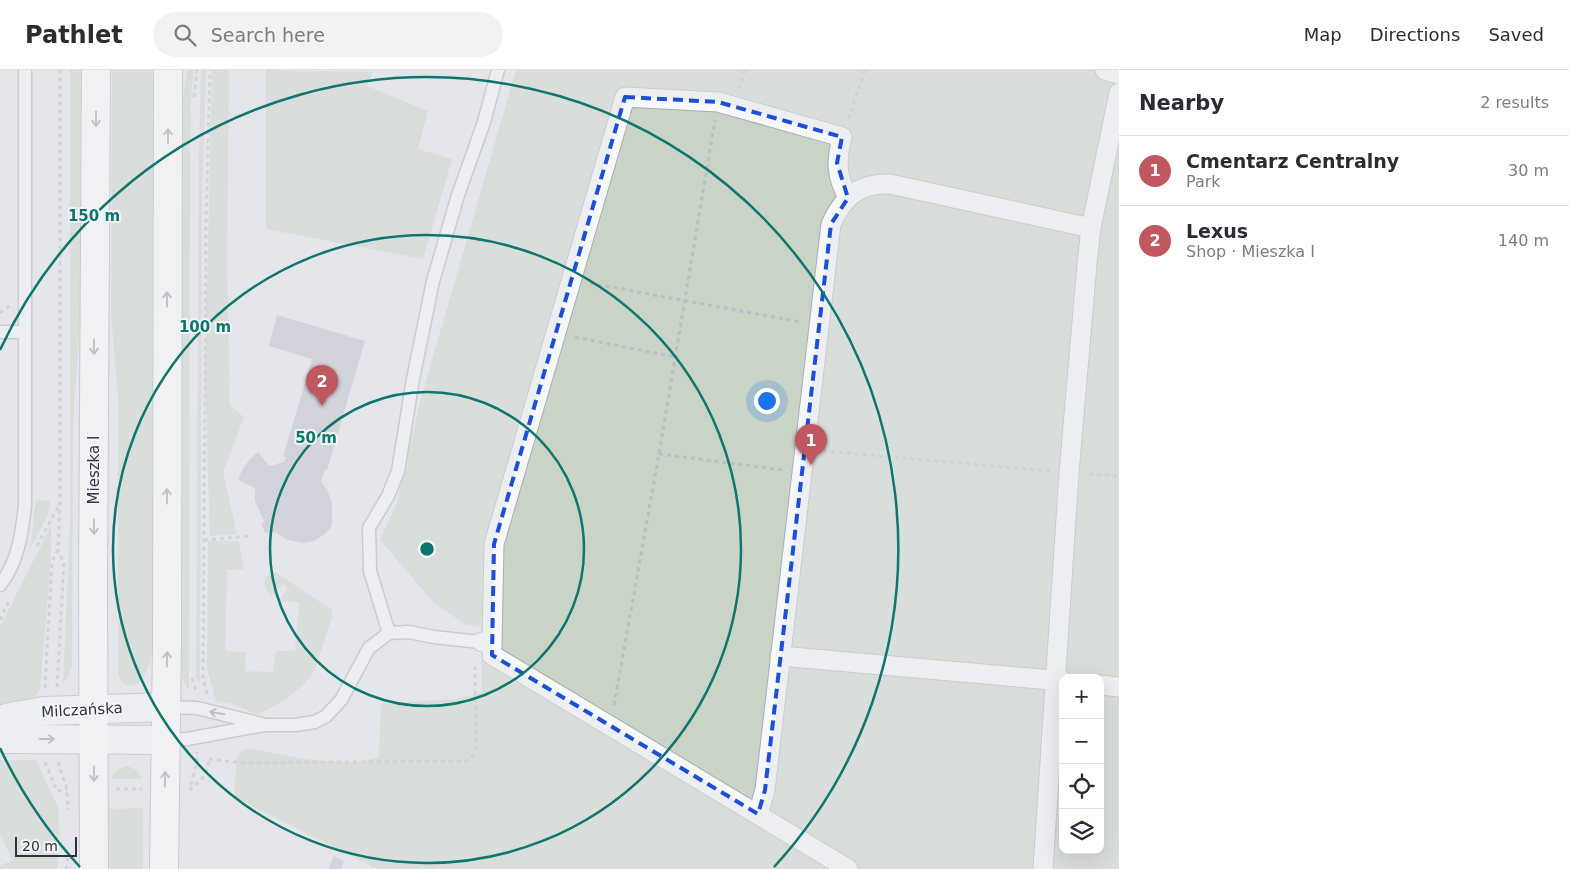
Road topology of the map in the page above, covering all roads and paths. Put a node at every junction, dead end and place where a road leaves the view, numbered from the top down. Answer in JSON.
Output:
{"nodes":[{"id":1,"x":25,"y":70,"type":"edge"},
{"id":2,"x":60,"y":70,"type":"edge"},
{"id":3,"x":96,"y":70,"type":"edge"},
{"id":4,"x":168,"y":70,"type":"edge"},
{"id":5,"x":210,"y":70,"type":"edge"},
{"id":6,"x":498,"y":70,"type":"edge"},
{"id":7,"x":865,"y":70,"type":"edge"},
{"id":8,"x":1105,"y":70,"type":"edge"},
{"id":9,"x":1119,"y":74,"type":"edge"},
{"id":10,"x":1119,"y":93,"type":"edge"},
{"id":11,"x":718,"y":102,"type":"junction"},
{"id":12,"x":842,"y":137,"type":"junction"},
{"id":13,"x":848,"y":198,"type":"junction"},
{"id":14,"x":1091,"y":228,"type":"junction"},
{"id":15,"x":572,"y":280,"type":"junction"},
{"id":16,"x":684,"y":301,"type":"junction"},
{"id":17,"x":819,"y":325,"type":"junction"},
{"id":18,"x":0,"y":332,"type":"edge"},
{"id":19,"x":24,"y":332,"type":"junction"},
{"id":20,"x":557,"y":333,"type":"junction"},
{"id":21,"x":675,"y":357,"type":"junction"},
{"id":22,"x":804,"y":449,"type":"junction"},
{"id":23,"x":659,"y":454,"type":"junction"},
{"id":24,"x":802,"y":472,"type":"junction"},
{"id":25,"x":1069,"y":473,"type":"junction"},
{"id":26,"x":1119,"y":476,"type":"edge"},
{"id":27,"x":250,"y":536,"type":"dead end"},
{"id":28,"x":204,"y":540,"type":"junction"},
{"id":29,"x":58,"y":549,"type":"junction"},
{"id":30,"x":0,"y":585,"type":"edge"},
{"id":31,"x":389,"y":633,"type":"junction"},
{"id":32,"x":482,"y":643,"type":"junction"},
{"id":33,"x":780,"y":656,"type":"junction"},
{"id":34,"x":1059,"y":674,"type":"edge"},
{"id":35,"x":1059,"y":680,"type":"edge"},
{"id":36,"x":1104,"y":685,"type":"edge"},
{"id":37,"x":1119,"y":687,"type":"edge"},
{"id":38,"x":44,"y":689,"type":"dead end"},
{"id":39,"x":56,"y":696,"type":"dead end"},
{"id":40,"x":209,"y":698,"type":"dead end"},
{"id":41,"x":166,"y":707,"type":"junction"},
{"id":42,"x":94,"y":709,"type":"junction"},
{"id":43,"x":0,"y":720,"type":"edge"},
{"id":44,"x":610,"y":724,"type":"junction"},
{"id":45,"x":264,"y":725,"type":"junction"},
{"id":46,"x":0,"y":737,"type":"edge"},
{"id":47,"x":94,"y":739,"type":"junction"},
{"id":48,"x":166,"y":740,"type":"junction"},
{"id":49,"x":198,"y":746,"type":"dead end"},
{"id":50,"x":209,"y":751,"type":"dead end"},
{"id":51,"x":55,"y":755,"type":"dead end"},
{"id":52,"x":43,"y":758,"type":"dead end"},
{"id":53,"x":209,"y":759,"type":"junction"},
{"id":54,"x":114,"y":789,"type":"dead end"},
{"id":55,"x":146,"y":790,"type":"dead end"},
{"id":56,"x":758,"y":814,"type":"junction"},
{"id":57,"x":94,"y":869,"type":"edge"},
{"id":58,"x":164,"y":869,"type":"edge"},
{"id":59,"x":848,"y":869,"type":"edge"},
{"id":60,"x":1043,"y":869,"type":"edge"}],
"edges":[{"from":1,"to":19,"type":"lane"},
{"from":2,"to":29,"type":"path"},
{"from":3,"to":42,"type":"main road","name":"Mieszka I","one_way":true},
{"from":41,"to":4,"type":"main road","one_way":true},
{"from":5,"to":28,"type":"path"},
{"from":6,"to":31,"type":"lane"},
{"from":7,"to":12,"type":"path"},
{"from":8,"to":9,"type":"street"},
{"from":10,"to":14,"type":"street"},
{"from":11,"to":12,"type":"street"},
{"from":11,"to":15,"type":"street"},
{"from":11,"to":16,"type":"path"},
{"from":12,"to":13,"type":"street"},
{"from":13,"to":14,"type":"street"},
{"from":13,"to":17,"type":"street"},
{"from":14,"to":25,"type":"street"},
{"from":15,"to":16,"type":"path"},
{"from":15,"to":20,"type":"street"},
{"from":16,"to":17,"type":"path"},
{"from":16,"to":21,"type":"path"},
{"from":17,"to":22,"type":"street"},
{"from":18,"to":19,"type":"lane"},
{"from":19,"to":30,"type":"lane"},
{"from":20,"to":21,"type":"path"},
{"from":20,"to":32,"type":"street"},
{"from":21,"to":23,"type":"path"},
{"from":22,"to":24,"type":"street"},
{"from":22,"to":25,"type":"path"},
{"from":23,"to":24,"type":"path"},
{"from":23,"to":44,"type":"path"},
{"from":24,"to":33,"type":"street"},
{"from":25,"to":26,"type":"path"},
{"from":25,"to":34,"type":"street"},
{"from":27,"to":28,"type":"path"},
{"from":28,"to":40,"type":"path"},
{"from":29,"to":38,"type":"path"},
{"from":29,"to":39,"type":"path"},
{"from":31,"to":32,"type":"lane"},
{"from":31,"to":45,"type":"lane"},
{"from":32,"to":44,"type":"street"},
{"from":32,"to":53,"type":"path"},
{"from":33,"to":35,"type":"street"},
{"from":33,"to":56,"type":"street"},
{"from":35,"to":60,"type":"street"},
{"from":36,"to":37,"type":"street"},
{"from":41,"to":42,"type":"street","name":"Milczańska"},
{"from":45,"to":41,"type":"lane","one_way":true},
{"from":41,"to":48,"type":"main road"},
{"from":42,"to":43,"type":"street","name":"Milczańska"},
{"from":42,"to":47,"type":"main road","name":"Mieszka I"},
{"from":44,"to":56,"type":"street"},
{"from":45,"to":48,"type":"lane"},
{"from":46,"to":47,"type":"street","name":"Milczańska","one_way":true},
{"from":47,"to":48,"type":"street","name":"Milczańska"},
{"from":47,"to":57,"type":"main road","name":"Mieszka I","one_way":true},
{"from":58,"to":48,"type":"main road","one_way":true},
{"from":49,"to":53,"type":"path"},
{"from":50,"to":53,"type":"path"},
{"from":51,"to":52,"type":"path"},
{"from":54,"to":55,"type":"path"},
{"from":56,"to":59,"type":"street"}]}
